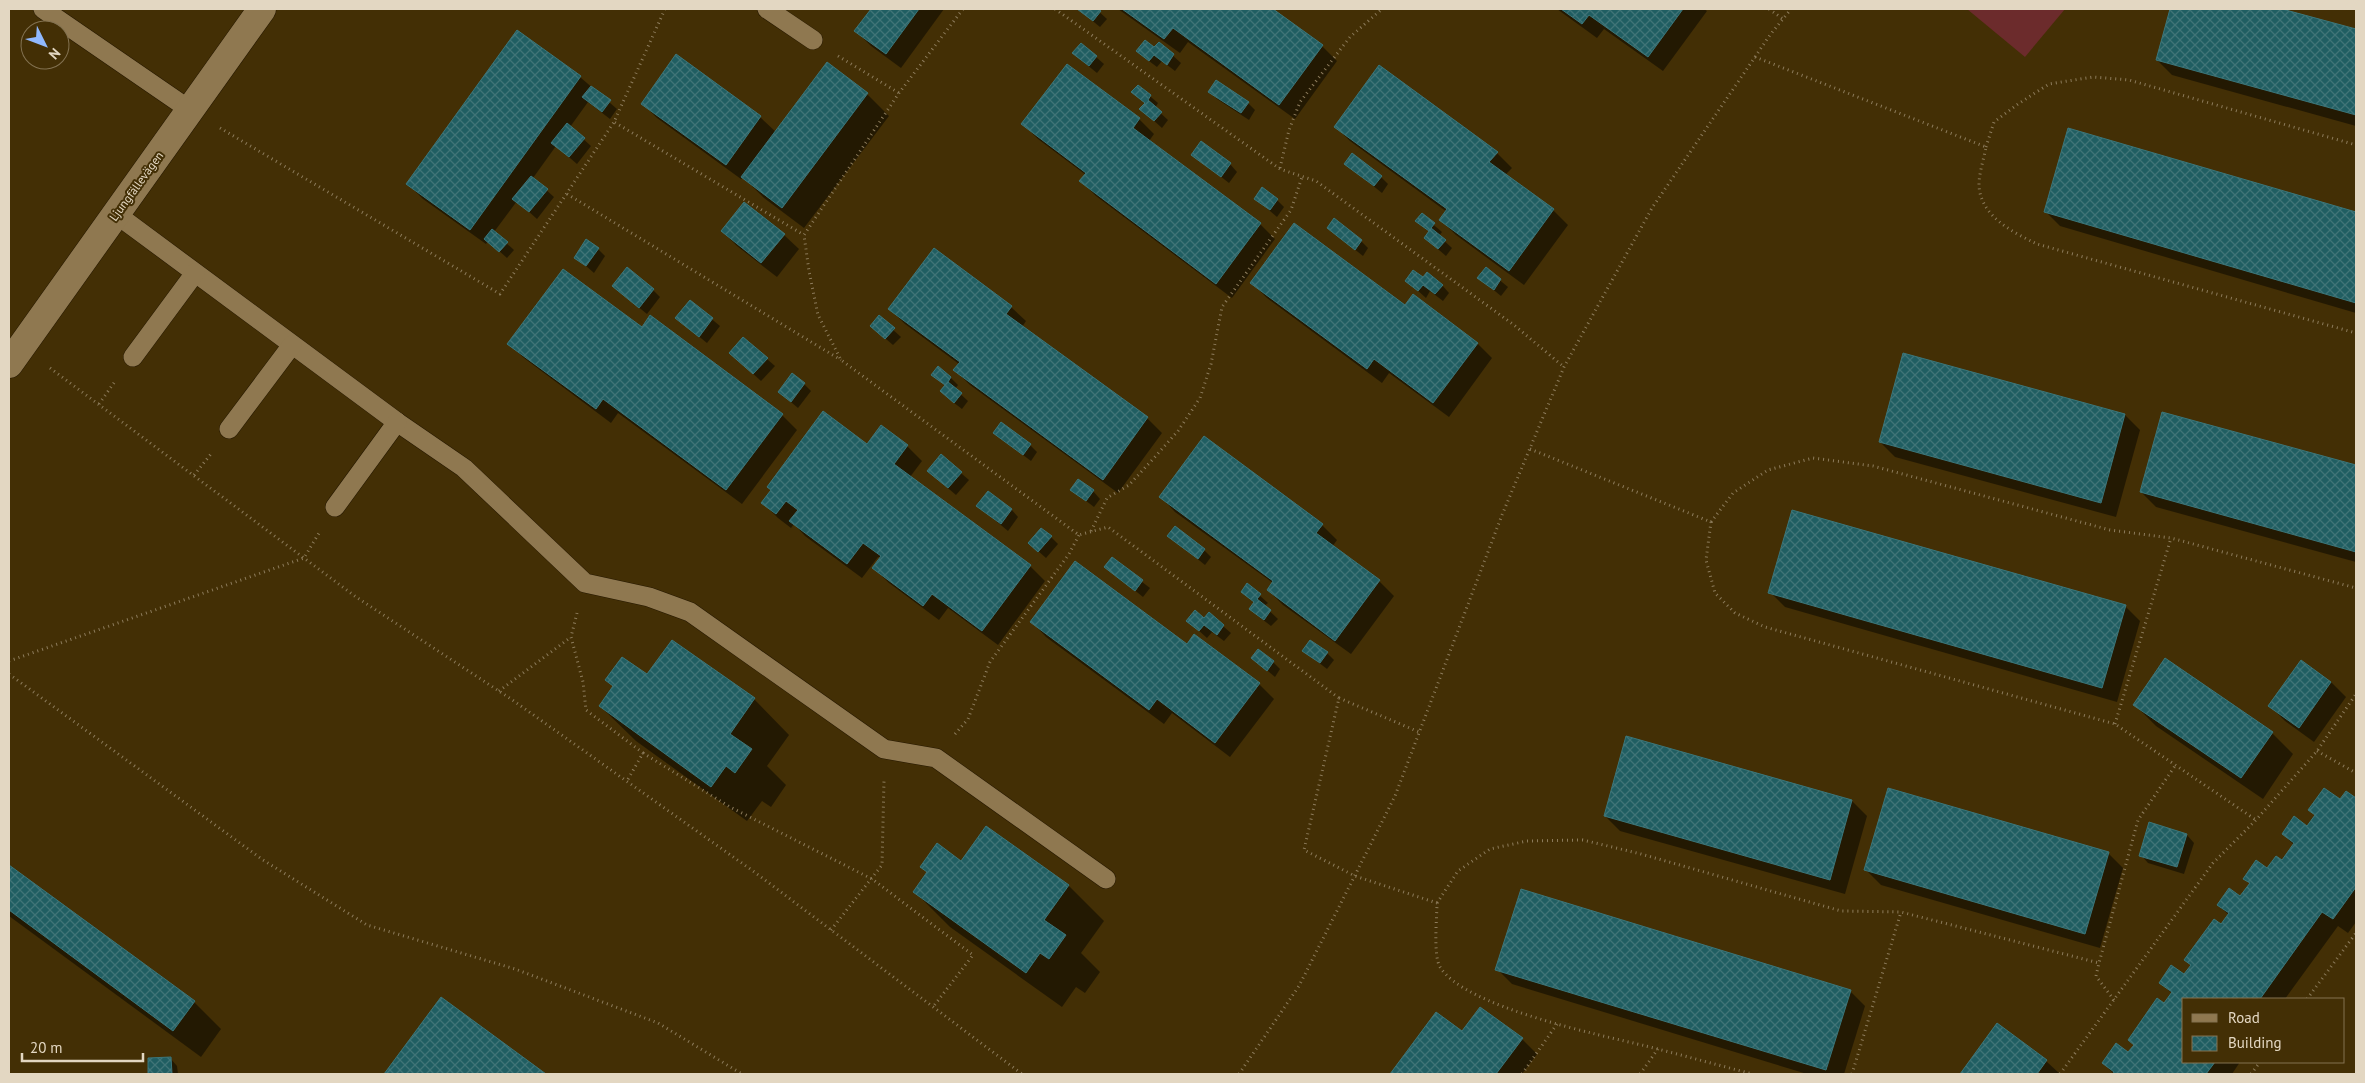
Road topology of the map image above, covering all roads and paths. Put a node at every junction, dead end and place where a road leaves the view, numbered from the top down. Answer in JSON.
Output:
{"nodes":[{"id":1,"x":43,"y":9,"type":"edge"},
{"id":2,"x":262,"y":9,"type":"edge"},
{"id":3,"x":665,"y":9,"type":"edge"},
{"id":4,"x":767,"y":9,"type":"edge"},
{"id":5,"x":963,"y":9,"type":"edge"},
{"id":6,"x":1055,"y":9,"type":"edge"},
{"id":7,"x":1382,"y":9,"type":"edge"},
{"id":8,"x":1769,"y":9,"type":"edge"},
{"id":9,"x":1791,"y":9,"type":"edge"},
{"id":10,"x":1783,"y":19,"type":"junction"},
{"id":11,"x":813,"y":40,"type":"joint"},
{"id":12,"x":1755,"y":58,"type":"junction"},
{"id":13,"x":899,"y":94,"type":"junction"},
{"id":14,"x":190,"y":110,"type":"junction"},
{"id":15,"x":614,"y":122,"type":"junction"},
{"id":16,"x":2356,"y":145,"type":"edge"},
{"id":17,"x":1986,"y":147,"type":"junction"},
{"id":18,"x":1280,"y":169,"type":"junction"},
{"id":19,"x":1302,"y":178,"type":"junction"},
{"id":20,"x":567,"y":194,"type":"junction"},
{"id":21,"x":116,"y":214,"type":"junction"},
{"id":22,"x":804,"y":235,"type":"junction"},
{"id":23,"x":195,"y":273,"type":"junction"},
{"id":24,"x":2356,"y":333,"type":"edge"},
{"id":25,"x":292,"y":345,"type":"junction"},
{"id":26,"x":15,"y":355,"type":"edge"},
{"id":27,"x":133,"y":358,"type":"dead end"},
{"id":28,"x":843,"y":362,"type":"junction"},
{"id":29,"x":1564,"y":368,"type":"junction"},
{"id":30,"x":398,"y":422,"type":"junction"},
{"id":31,"x":229,"y":429,"type":"dead end"},
{"id":32,"x":1530,"y":449,"type":"junction"},
{"id":33,"x":335,"y":507,"type":"dead end"},
{"id":34,"x":1711,"y":522,"type":"junction"},
{"id":35,"x":1090,"y":532,"type":"junction"},
{"id":36,"x":1079,"y":535,"type":"junction"},
{"id":37,"x":2171,"y":538,"type":"junction"},
{"id":38,"x":304,"y":558,"type":"junction"},
{"id":39,"x":585,"y":583,"type":"junction"},
{"id":40,"x":2356,"y":588,"type":"edge"},
{"id":41,"x":571,"y":637,"type":"junction"},
{"id":42,"x":9,"y":661,"type":"edge"},
{"id":43,"x":10,"y":676,"type":"edge"},
{"id":44,"x":499,"y":692,"type":"junction"},
{"id":45,"x":2356,"y":694,"type":"edge"},
{"id":46,"x":1339,"y":698,"type":"junction"},
{"id":47,"x":2115,"y":724,"type":"junction"},
{"id":48,"x":1419,"y":732,"type":"junction"},
{"id":49,"x":884,"y":749,"type":"junction"},
{"id":50,"x":2317,"y":751,"type":"junction"},
{"id":51,"x":643,"y":753,"type":"junction"},
{"id":52,"x":936,"y":758,"type":"junction"},
{"id":53,"x":2174,"y":766,"type":"junction"},
{"id":54,"x":2356,"y":773,"type":"edge"},
{"id":55,"x":627,"y":781,"type":"junction"},
{"id":56,"x":2256,"y":820,"type":"junction"},
{"id":57,"x":1355,"y":876,"type":"junction"},
{"id":58,"x":872,"y":878,"type":"junction"},
{"id":59,"x":1106,"y":879,"type":"dead end"},
{"id":60,"x":1438,"y":903,"type":"junction"},
{"id":61,"x":1901,"y":912,"type":"junction"},
{"id":62,"x":831,"y":930,"type":"junction"},
{"id":63,"x":2356,"y":933,"type":"edge"},
{"id":64,"x":2099,"y":963,"type":"junction"},
{"id":65,"x":2308,"y":998,"type":"edge"},
{"id":66,"x":2114,"y":1000,"type":"junction"},
{"id":67,"x":933,"y":1008,"type":"junction"},
{"id":68,"x":1557,"y":1024,"type":"junction"},
{"id":69,"x":1658,"y":1049,"type":"junction"},
{"id":70,"x":2259,"y":1063,"type":"edge"},
{"id":71,"x":742,"y":1074,"type":"edge"},
{"id":72,"x":1022,"y":1074,"type":"edge"},
{"id":73,"x":1240,"y":1074,"type":"edge"},
{"id":74,"x":1522,"y":1074,"type":"edge"},
{"id":75,"x":1640,"y":1074,"type":"edge"},
{"id":76,"x":1753,"y":1074,"type":"edge"},
{"id":77,"x":1852,"y":1074,"type":"edge"},
{"id":78,"x":2060,"y":1074,"type":"edge"},
{"id":79,"x":2251,"y":1074,"type":"edge"}],
"edges":[{"from":1,"to":14,"type":"lane"},
{"from":2,"to":14,"type":"street","name":"Ljungfällevägen"},
{"from":3,"to":15,"type":"path"},
{"from":4,"to":11,"type":"lane"},
{"from":5,"to":13,"type":"path"},
{"from":6,"to":18,"type":"path"},
{"from":7,"to":18,"type":"path"},
{"from":8,"to":10,"type":"path"},
{"from":9,"to":10,"type":"path"},
{"from":10,"to":12,"type":"path"},
{"from":11,"to":13,"type":"path"},
{"from":12,"to":17,"type":"path"},
{"from":12,"to":29,"type":"path"},
{"from":13,"to":22,"type":"path"},
{"from":14,"to":20,"type":"path"},
{"from":14,"to":21,"type":"street","name":"Ljungfällevägen"},
{"from":15,"to":20,"type":"path"},
{"from":15,"to":22,"type":"path"},
{"from":16,"to":17,"type":"path"},
{"from":17,"to":24,"type":"path"},
{"from":18,"to":19,"type":"path"},
{"from":19,"to":29,"type":"path"},
{"from":19,"to":35,"type":"path"},
{"from":20,"to":28,"type":"path"},
{"from":21,"to":23,"type":"lane"},
{"from":21,"to":26,"type":"street","name":"Ljungfällevägen"},
{"from":22,"to":28,"type":"path"},
{"from":23,"to":25,"type":"lane"},
{"from":23,"to":27,"type":"lane"},
{"from":25,"to":30,"type":"lane"},
{"from":25,"to":31,"type":"lane"},
{"from":26,"to":38,"type":"path"},
{"from":28,"to":36,"type":"path"},
{"from":29,"to":32,"type":"path"},
{"from":30,"to":33,"type":"lane"},
{"from":30,"to":39,"type":"lane"},
{"from":32,"to":34,"type":"path"},
{"from":32,"to":48,"type":"path"},
{"from":34,"to":37,"type":"path"},
{"from":34,"to":47,"type":"path"},
{"from":35,"to":36,"type":"path"},
{"from":35,"to":46,"type":"path"},
{"from":36,"to":52,"type":"path"},
{"from":37,"to":40,"type":"path"},
{"from":37,"to":47,"type":"path"},
{"from":38,"to":42,"type":"path"},
{"from":38,"to":44,"type":"path"},
{"from":39,"to":41,"type":"path"},
{"from":39,"to":49,"type":"lane"},
{"from":41,"to":44,"type":"path"},
{"from":41,"to":51,"type":"path"},
{"from":43,"to":71,"type":"path"},
{"from":44,"to":55,"type":"path"},
{"from":45,"to":50,"type":"path"},
{"from":46,"to":48,"type":"path"},
{"from":46,"to":57,"type":"path"},
{"from":47,"to":53,"type":"path"},
{"from":48,"to":57,"type":"path"},
{"from":49,"to":52,"type":"lane"},
{"from":49,"to":58,"type":"path"},
{"from":50,"to":54,"type":"path"},
{"from":50,"to":56,"type":"path"},
{"from":51,"to":55,"type":"path"},
{"from":51,"to":58,"type":"path"},
{"from":52,"to":59,"type":"lane"},
{"from":53,"to":56,"type":"path"},
{"from":53,"to":64,"type":"path"},
{"from":55,"to":62,"type":"path"},
{"from":56,"to":66,"type":"path"},
{"from":57,"to":60,"type":"path"},
{"from":57,"to":73,"type":"path"},
{"from":58,"to":62,"type":"path"},
{"from":58,"to":67,"type":"path"},
{"from":60,"to":61,"type":"path"},
{"from":60,"to":68,"type":"path"},
{"from":61,"to":64,"type":"path"},
{"from":61,"to":77,"type":"path"},
{"from":62,"to":67,"type":"path"},
{"from":63,"to":65,"type":"path"},
{"from":64,"to":66,"type":"path"},
{"from":66,"to":78,"type":"path"},
{"from":67,"to":72,"type":"path"},
{"from":68,"to":69,"type":"path"},
{"from":68,"to":74,"type":"path"},
{"from":69,"to":75,"type":"path"},
{"from":69,"to":76,"type":"path"},
{"from":70,"to":79,"type":"path"}]}
